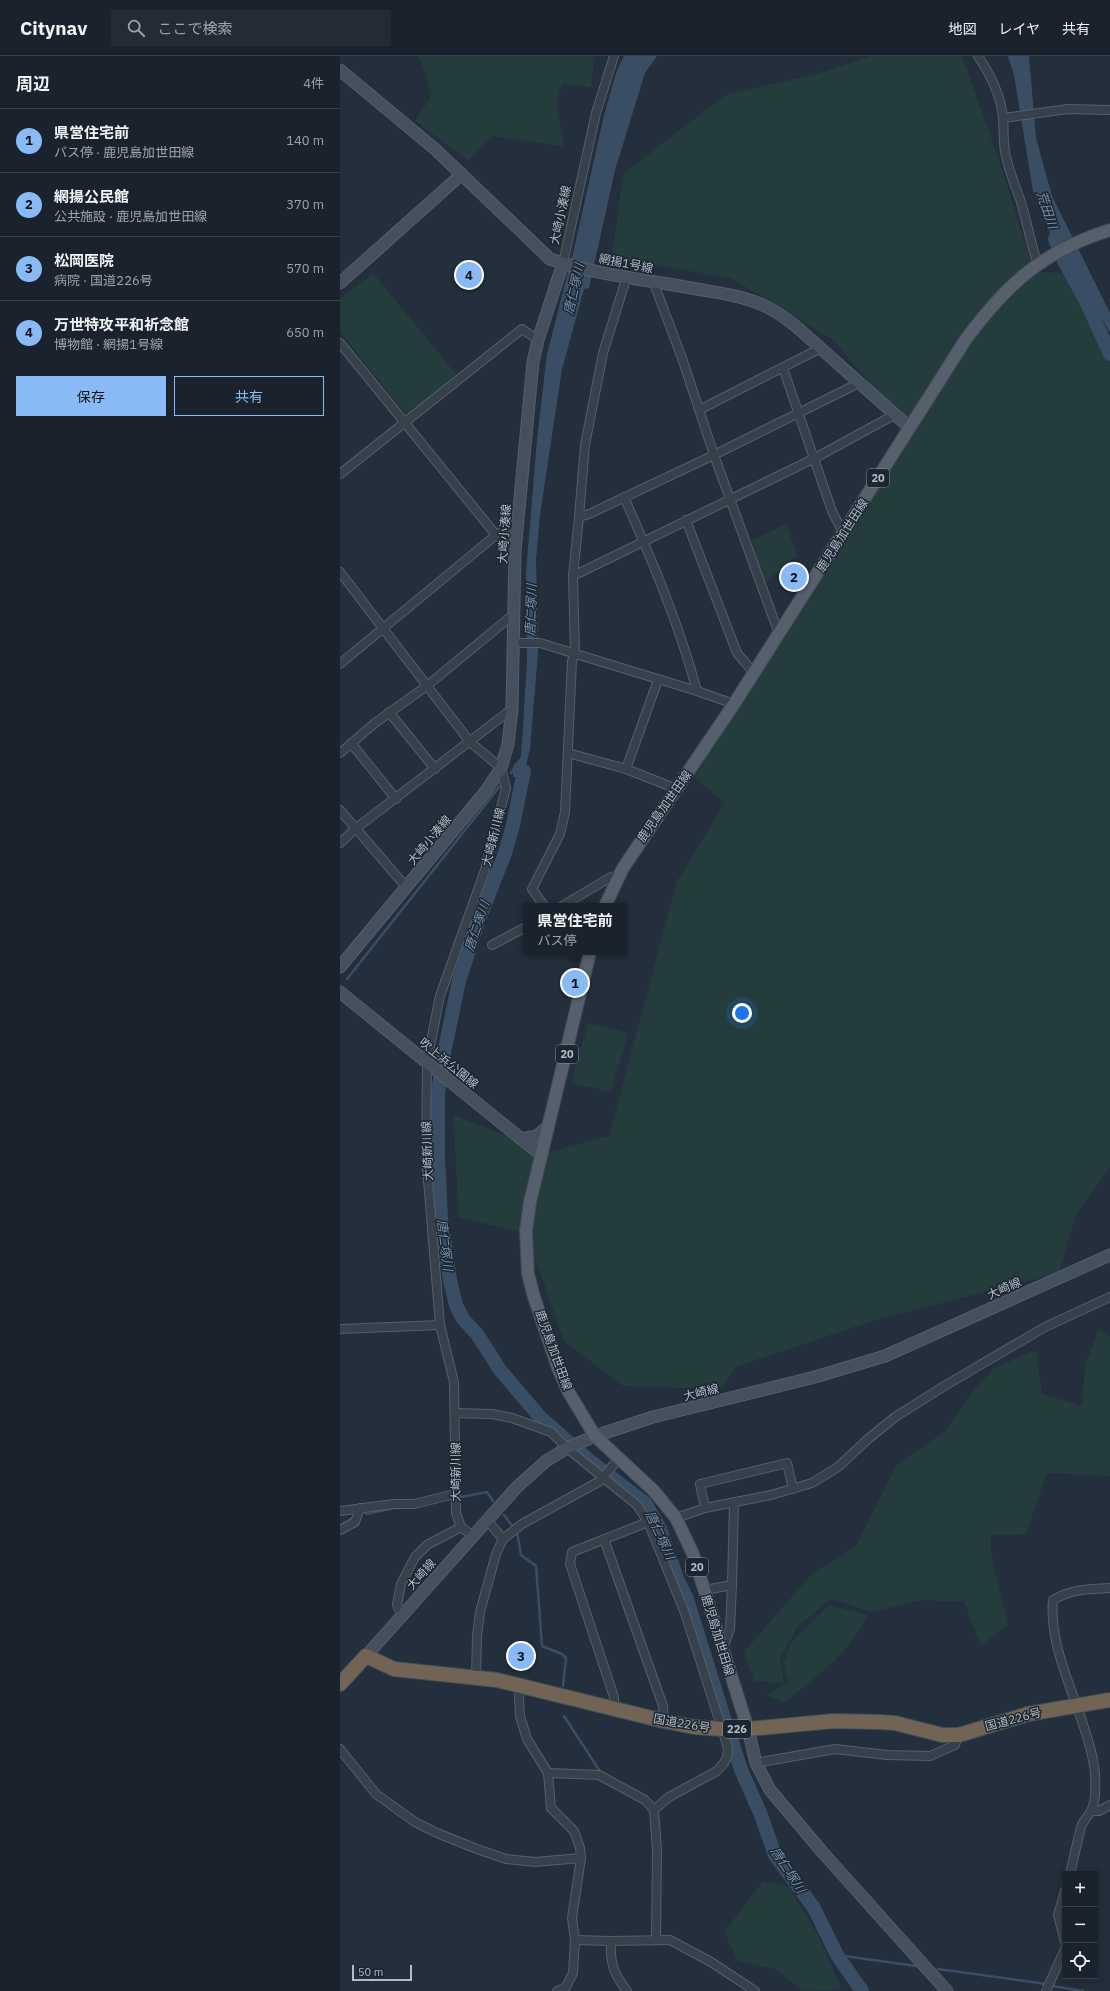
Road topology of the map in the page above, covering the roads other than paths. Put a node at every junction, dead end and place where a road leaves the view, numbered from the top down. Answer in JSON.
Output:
{"nodes":[{"id":1,"x":614,"y":56,"type":"edge"},
{"id":2,"x":978,"y":56,"type":"edge"},
{"id":3,"x":340,"y":70,"type":"edge"},
{"id":4,"x":1110,"y":110,"type":"edge"},
{"id":5,"x":1007,"y":117,"type":"junction"},
{"id":6,"x":462,"y":174,"type":"junction"},
{"id":7,"x":1110,"y":230,"type":"edge"},
{"id":8,"x":1042,"y":261,"type":"junction"},
{"id":9,"x":563,"y":263,"type":"junction"},
{"id":10,"x":627,"y":276,"type":"junction"},
{"id":11,"x":653,"y":281,"type":"junction"},
{"id":12,"x":340,"y":283,"type":"edge"},
{"id":13,"x":538,"y":340,"type":"junction"},
{"id":14,"x":340,"y":343,"type":"edge"},
{"id":15,"x":821,"y":348,"type":"junction"},
{"id":16,"x":783,"y":368,"type":"junction"},
{"id":17,"x":859,"y":383,"type":"junction"},
{"id":18,"x":699,"y":410,"type":"junction"},
{"id":19,"x":798,"y":413,"type":"junction"},
{"id":20,"x":894,"y":415,"type":"junction"},
{"id":21,"x":405,"y":422,"type":"junction"},
{"id":22,"x":910,"y":428,"type":"junction"},
{"id":23,"x":714,"y":455,"type":"junction"},
{"id":24,"x":815,"y":458,"type":"junction"},
{"id":25,"x":340,"y":474,"type":"edge"},
{"id":26,"x":624,"y":498,"type":"junction"},
{"id":27,"x":730,"y":499,"type":"junction"},
{"id":28,"x":579,"y":516,"type":"junction"},
{"id":29,"x":686,"y":520,"type":"junction"},
{"id":30,"x":516,"y":522,"type":"junction"},
{"id":31,"x":846,"y":530,"type":"junction"},
{"id":32,"x":496,"y":535,"type":"junction"},
{"id":33,"x":643,"y":541,"type":"junction"},
{"id":34,"x":515,"y":551,"type":"junction"},
{"id":35,"x":340,"y":572,"type":"edge"},
{"id":36,"x":573,"y":576,"type":"junction"},
{"id":37,"x":514,"y":614,"type":"junction"},
{"id":38,"x":384,"y":628,"type":"junction"},
{"id":39,"x":779,"y":634,"type":"junction"},
{"id":40,"x":518,"y":643,"type":"junction"},
{"id":41,"x":575,"y":654,"type":"junction"},
{"id":42,"x":340,"y":664,"type":"edge"},
{"id":43,"x":754,"y":673,"type":"junction"},
{"id":44,"x":658,"y":680,"type":"junction"},
{"id":45,"x":428,"y":685,"type":"junction"},
{"id":46,"x":697,"y":691,"type":"junction"},
{"id":47,"x":734,"y":704,"type":"junction"},
{"id":48,"x":512,"y":709,"type":"junction"},
{"id":49,"x":389,"y":712,"type":"junction"},
{"id":50,"x":470,"y":742,"type":"junction"},
{"id":51,"x":351,"y":743,"type":"junction"},
{"id":52,"x":340,"y":753,"type":"edge"},
{"id":53,"x":568,"y":753,"type":"junction"},
{"id":54,"x":501,"y":768,"type":"junction"},
{"id":55,"x":435,"y":769,"type":"junction"},
{"id":56,"x":626,"y":769,"type":"junction"},
{"id":57,"x":677,"y":789,"type":"junction"},
{"id":58,"x":396,"y":799,"type":"junction"},
{"id":59,"x":340,"y":810,"type":"edge"},
{"id":60,"x":355,"y":830,"type":"junction"},
{"id":61,"x":340,"y":843,"type":"edge"},
{"id":62,"x":619,"y":875,"type":"junction"},
{"id":63,"x":406,"y":888,"type":"junction"},
{"id":64,"x":542,"y":903,"type":"edge"},
{"id":65,"x":567,"y":903,"type":"edge"},
{"id":66,"x":606,"y":903,"type":"edge"},
{"id":67,"x":523,"y":929,"type":"edge"},
{"id":68,"x":492,"y":945,"type":"dead end"},
{"id":69,"x":589,"y":955,"type":"edge"},
{"id":70,"x":340,"y":967,"type":"edge"},
{"id":71,"x":340,"y":992,"type":"edge"},
{"id":72,"x":430,"y":1063,"type":"junction"},
{"id":73,"x":548,"y":1126,"type":"junction"},
{"id":74,"x":522,"y":1139,"type":"junction"},
{"id":75,"x":541,"y":1155,"type":"junction"},
{"id":76,"x":1110,"y":1255,"type":"edge"},
{"id":77,"x":1110,"y":1297,"type":"edge"},
{"id":78,"x":440,"y":1326,"type":"junction"},
{"id":79,"x":340,"y":1329,"type":"edge"},
{"id":80,"x":455,"y":1413,"type":"junction"},
{"id":81,"x":595,"y":1436,"type":"junction"},
{"id":82,"x":569,"y":1448,"type":"junction"},
{"id":83,"x":616,"y":1462,"type":"junction"},
{"id":84,"x":604,"y":1477,"type":"junction"},
{"id":85,"x":793,"y":1489,"type":"junction"},
{"id":86,"x":454,"y":1494,"type":"junction"},
{"id":87,"x":734,"y":1503,"type":"junction"},
{"id":88,"x":360,"y":1508,"type":"junction"},
{"id":89,"x":705,"y":1508,"type":"junction"},
{"id":90,"x":340,"y":1512,"type":"edge"},
{"id":91,"x":676,"y":1518,"type":"junction"},
{"id":92,"x":487,"y":1520,"type":"junction"},
{"id":93,"x":648,"y":1522,"type":"junction"},
{"id":94,"x":461,"y":1527,"type":"junction"},
{"id":95,"x":340,"y":1530,"type":"edge"},
{"id":96,"x":473,"y":1536,"type":"junction"},
{"id":97,"x":503,"y":1539,"type":"junction"},
{"id":98,"x":604,"y":1539,"type":"junction"},
{"id":99,"x":732,"y":1585,"type":"junction"},
{"id":100,"x":1110,"y":1588,"type":"edge"},
{"id":101,"x":705,"y":1590,"type":"junction"},
{"id":102,"x":401,"y":1615,"type":"junction"},
{"id":103,"x":722,"y":1649,"type":"junction"},
{"id":104,"x":366,"y":1656,"type":"junction"},
{"id":105,"x":476,"y":1677,"type":"junction"},
{"id":106,"x":340,"y":1684,"type":"edge"},
{"id":107,"x":520,"y":1686,"type":"junction"},
{"id":108,"x":1110,"y":1700,"type":"edge"},
{"id":109,"x":1078,"y":1704,"type":"junction"},
{"id":110,"x":614,"y":1709,"type":"junction"},
{"id":111,"x":664,"y":1721,"type":"junction"},
{"id":112,"x":748,"y":1728,"type":"junction"},
{"id":113,"x":722,"y":1729,"type":"junction"},
{"id":114,"x":958,"y":1735,"type":"junction"},
{"id":115,"x":340,"y":1749,"type":"edge"},
{"id":116,"x":756,"y":1763,"type":"junction"},
{"id":117,"x":548,"y":1774,"type":"junction"},
{"id":118,"x":1110,"y":1805,"type":"edge"},
{"id":119,"x":654,"y":1810,"type":"junction"},
{"id":120,"x":1092,"y":1810,"type":"junction"},
{"id":121,"x":581,"y":1858,"type":"junction"},
{"id":122,"x":1071,"y":1871,"type":"edge"},
{"id":123,"x":1062,"y":1901,"type":"edge"},
{"id":124,"x":1062,"y":1930,"type":"edge"},
{"id":125,"x":656,"y":1939,"type":"junction"},
{"id":126,"x":574,"y":1940,"type":"junction"},
{"id":127,"x":611,"y":1941,"type":"junction"},
{"id":128,"x":1062,"y":1956,"type":"edge"},
{"id":129,"x":567,"y":1989,"type":"edge"},
{"id":130,"x":557,"y":1991,"type":"edge"},
{"id":131,"x":627,"y":1991,"type":"edge"},
{"id":132,"x":755,"y":1991,"type":"edge"},
{"id":133,"x":947,"y":1991,"type":"edge"},
{"id":134,"x":1046,"y":1991,"type":"edge"}],
"edges":[{"from":1,"to":9,"type":"street","name":"大崎小湊線"},
{"from":2,"to":5,"type":"street"},
{"from":3,"to":6,"type":"street","name":"網揚1号線"},
{"from":4,"to":5,"type":"street"},
{"from":5,"to":8,"type":"street"},
{"from":6,"to":9,"type":"street","name":"網揚1号線"},
{"from":6,"to":12,"type":"street"},
{"from":7,"to":8,"type":"main road","name":"鹿児島加世田線","number":"20"},
{"from":8,"to":22,"type":"main road","name":"鹿児島加世田線","number":"20"},
{"from":9,"to":10,"type":"street","name":"網揚1号線"},
{"from":9,"to":13,"type":"street","name":"大崎小湊線"},
{"from":10,"to":11,"type":"street","name":"網揚1号線"},
{"from":10,"to":28,"type":"street"},
{"from":11,"to":15,"type":"street","name":"網揚1号線"},
{"from":11,"to":18,"type":"street"},
{"from":13,"to":21,"type":"street"},
{"from":13,"to":30,"type":"street","name":"大崎小湊線"},
{"from":14,"to":21,"type":"street"},
{"from":15,"to":16,"type":"street"},
{"from":15,"to":17,"type":"street","name":"網揚1号線"},
{"from":16,"to":18,"type":"street"},
{"from":16,"to":19,"type":"street"},
{"from":17,"to":19,"type":"street"},
{"from":17,"to":20,"type":"street","name":"網揚1号線"},
{"from":18,"to":23,"type":"street"},
{"from":19,"to":23,"type":"street"},
{"from":19,"to":24,"type":"street"},
{"from":20,"to":22,"type":"street","name":"網揚1号線"},
{"from":20,"to":24,"type":"street"},
{"from":21,"to":25,"type":"street"},
{"from":21,"to":32,"type":"street"},
{"from":22,"to":31,"type":"main road","name":"鹿児島加世田線","number":"20"},
{"from":23,"to":26,"type":"street"},
{"from":23,"to":27,"type":"street"},
{"from":24,"to":27,"type":"street"},
{"from":24,"to":31,"type":"street"},
{"from":26,"to":28,"type":"street"},
{"from":26,"to":33,"type":"street"},
{"from":27,"to":29,"type":"street"},
{"from":27,"to":39,"type":"street"},
{"from":28,"to":36,"type":"street"},
{"from":29,"to":33,"type":"street"},
{"from":29,"to":43,"type":"street"},
{"from":30,"to":32,"type":"street"},
{"from":30,"to":34,"type":"street","name":"大崎小湊線"},
{"from":31,"to":39,"type":"main road","name":"鹿児島加世田線","number":"20"},
{"from":32,"to":34,"type":"street"},
{"from":32,"to":38,"type":"street"},
{"from":33,"to":36,"type":"street"},
{"from":33,"to":46,"type":"street"},
{"from":34,"to":37,"type":"street","name":"大崎小湊線"},
{"from":35,"to":38,"type":"street"},
{"from":36,"to":41,"type":"street"},
{"from":37,"to":40,"type":"street","name":"大崎小湊線"},
{"from":37,"to":45,"type":"street"},
{"from":38,"to":42,"type":"street"},
{"from":38,"to":45,"type":"street"},
{"from":39,"to":43,"type":"main road","name":"鹿児島加世田線","number":"20"},
{"from":40,"to":41,"type":"street"},
{"from":40,"to":48,"type":"street","name":"大崎小湊線"},
{"from":41,"to":44,"type":"street"},
{"from":41,"to":53,"type":"street"},
{"from":43,"to":47,"type":"main road","name":"鹿児島加世田線","number":"20"},
{"from":44,"to":46,"type":"street"},
{"from":44,"to":56,"type":"street"},
{"from":45,"to":49,"type":"street"},
{"from":45,"to":50,"type":"street"},
{"from":46,"to":47,"type":"street"},
{"from":47,"to":57,"type":"main road","name":"鹿児島加世田線","number":"20"},
{"from":48,"to":50,"type":"street"},
{"from":48,"to":54,"type":"street","name":"大崎小湊線"},
{"from":49,"to":51,"type":"street"},
{"from":49,"to":55,"type":"street"},
{"from":50,"to":54,"type":"street"},
{"from":50,"to":55,"type":"street"},
{"from":51,"to":52,"type":"street"},
{"from":51,"to":58,"type":"street"},
{"from":53,"to":56,"type":"street"},
{"from":53,"to":64,"type":"street"},
{"from":54,"to":63,"type":"street","name":"大崎小湊線"},
{"from":54,"to":72,"type":"street","name":"大崎新川線"},
{"from":55,"to":58,"type":"street"},
{"from":56,"to":57,"type":"street"},
{"from":57,"to":62,"type":"main road","name":"鹿児島加世田線","number":"20"},
{"from":58,"to":60,"type":"street"},
{"from":59,"to":60,"type":"street"},
{"from":60,"to":61,"type":"street"},
{"from":60,"to":63,"type":"street"},
{"from":62,"to":65,"type":"street"},
{"from":62,"to":66,"type":"main road","name":"鹿児島加世田線","number":"20"},
{"from":63,"to":70,"type":"street","name":"大崎小湊線"},
{"from":67,"to":68,"type":"street"},
{"from":69,"to":73,"type":"main road","name":"鹿児島加世田線","number":"20"},
{"from":71,"to":72,"type":"street","name":"吹上浜公園線"},
{"from":72,"to":74,"type":"street","name":"吹上浜公園線"},
{"from":72,"to":78,"type":"street","name":"大崎新川線"},
{"from":73,"to":74,"type":"street"},
{"from":73,"to":75,"type":"main road","name":"鹿児島加世田線","number":"20"},
{"from":74,"to":75,"type":"street","name":"吹上浜公園線"},
{"from":75,"to":81,"type":"main road","name":"鹿児島加世田線","number":"20"},
{"from":76,"to":81,"type":"street","name":"大崎線"},
{"from":77,"to":85,"type":"street"},
{"from":78,"to":79,"type":"street"},
{"from":78,"to":80,"type":"street","name":"大崎新川線"},
{"from":80,"to":82,"type":"street"},
{"from":80,"to":86,"type":"street","name":"大崎新川線"},
{"from":81,"to":82,"type":"street","name":"大崎線"},
{"from":81,"to":83,"type":"main road","name":"鹿児島加世田線","number":"20"},
{"from":82,"to":84,"type":"street"},
{"from":82,"to":92,"type":"street","name":"大崎線"},
{"from":83,"to":84,"type":"street"},
{"from":83,"to":91,"type":"main road","name":"鹿児島加世田線","number":"20"},
{"from":84,"to":93,"type":"street"},
{"from":84,"to":97,"type":"street"},
{"from":85,"to":87,"type":"street"},
{"from":85,"to":89,"type":"street"},
{"from":86,"to":88,"type":"street"},
{"from":86,"to":94,"type":"street","name":"大崎新川線"},
{"from":87,"to":89,"type":"street"},
{"from":87,"to":99,"type":"street"},
{"from":88,"to":90,"type":"street"},
{"from":88,"to":95,"type":"street"},
{"from":89,"to":91,"type":"street"},
{"from":91,"to":101,"type":"main road","name":"鹿児島加世田線","number":"20"},
{"from":92,"to":96,"type":"street","name":"大崎線"},
{"from":92,"to":97,"type":"street"},
{"from":93,"to":98,"type":"street"},
{"from":93,"to":113,"type":"street"},
{"from":94,"to":96,"type":"street"},
{"from":94,"to":102,"type":"street"},
{"from":96,"to":102,"type":"street","name":"大崎線"},
{"from":97,"to":105,"type":"street"},
{"from":98,"to":110,"type":"street"},
{"from":98,"to":111,"type":"street"},
{"from":99,"to":101,"type":"street"},
{"from":99,"to":103,"type":"street"},
{"from":100,"to":109,"type":"street"},
{"from":101,"to":103,"type":"main road","name":"鹿児島加世田線","number":"20"},
{"from":102,"to":104,"type":"street","name":"大崎線"},
{"from":103,"to":112,"type":"main road","name":"鹿児島加世田線","number":"20"},
{"from":104,"to":105,"type":"highway","name":"国道226号","number":"226"},
{"from":104,"to":106,"type":"highway"},
{"from":105,"to":107,"type":"highway","name":"国道226号","number":"226"},
{"from":107,"to":110,"type":"highway","name":"国道226号","number":"226"},
{"from":107,"to":117,"type":"street"},
{"from":108,"to":109,"type":"highway","name":"国道226号","number":"226"},
{"from":109,"to":114,"type":"highway","name":"国道226号","number":"226"},
{"from":109,"to":120,"type":"street"},
{"from":110,"to":111,"type":"highway","name":"国道226号","number":"226"},
{"from":111,"to":113,"type":"highway","name":"国道226号","number":"226"},
{"from":112,"to":113,"type":"highway","name":"国道226号","number":"226"},
{"from":112,"to":114,"type":"highway","name":"国道226号","number":"226"},
{"from":112,"to":116,"type":"street"},
{"from":113,"to":119,"type":"street"},
{"from":114,"to":116,"type":"street"},
{"from":115,"to":121,"type":"street"},
{"from":116,"to":133,"type":"street"},
{"from":117,"to":119,"type":"street"},
{"from":117,"to":121,"type":"street"},
{"from":118,"to":120,"type":"street"},
{"from":119,"to":125,"type":"street"},
{"from":120,"to":122,"type":"street"},
{"from":121,"to":126,"type":"street"},
{"from":123,"to":124,"type":"street"},
{"from":125,"to":127,"type":"street"},
{"from":125,"to":132,"type":"street"},
{"from":126,"to":127,"type":"street"},
{"from":126,"to":129,"type":"street"},
{"from":127,"to":131,"type":"street"},
{"from":128,"to":134,"type":"street"},
{"from":129,"to":130,"type":"street"}]}
